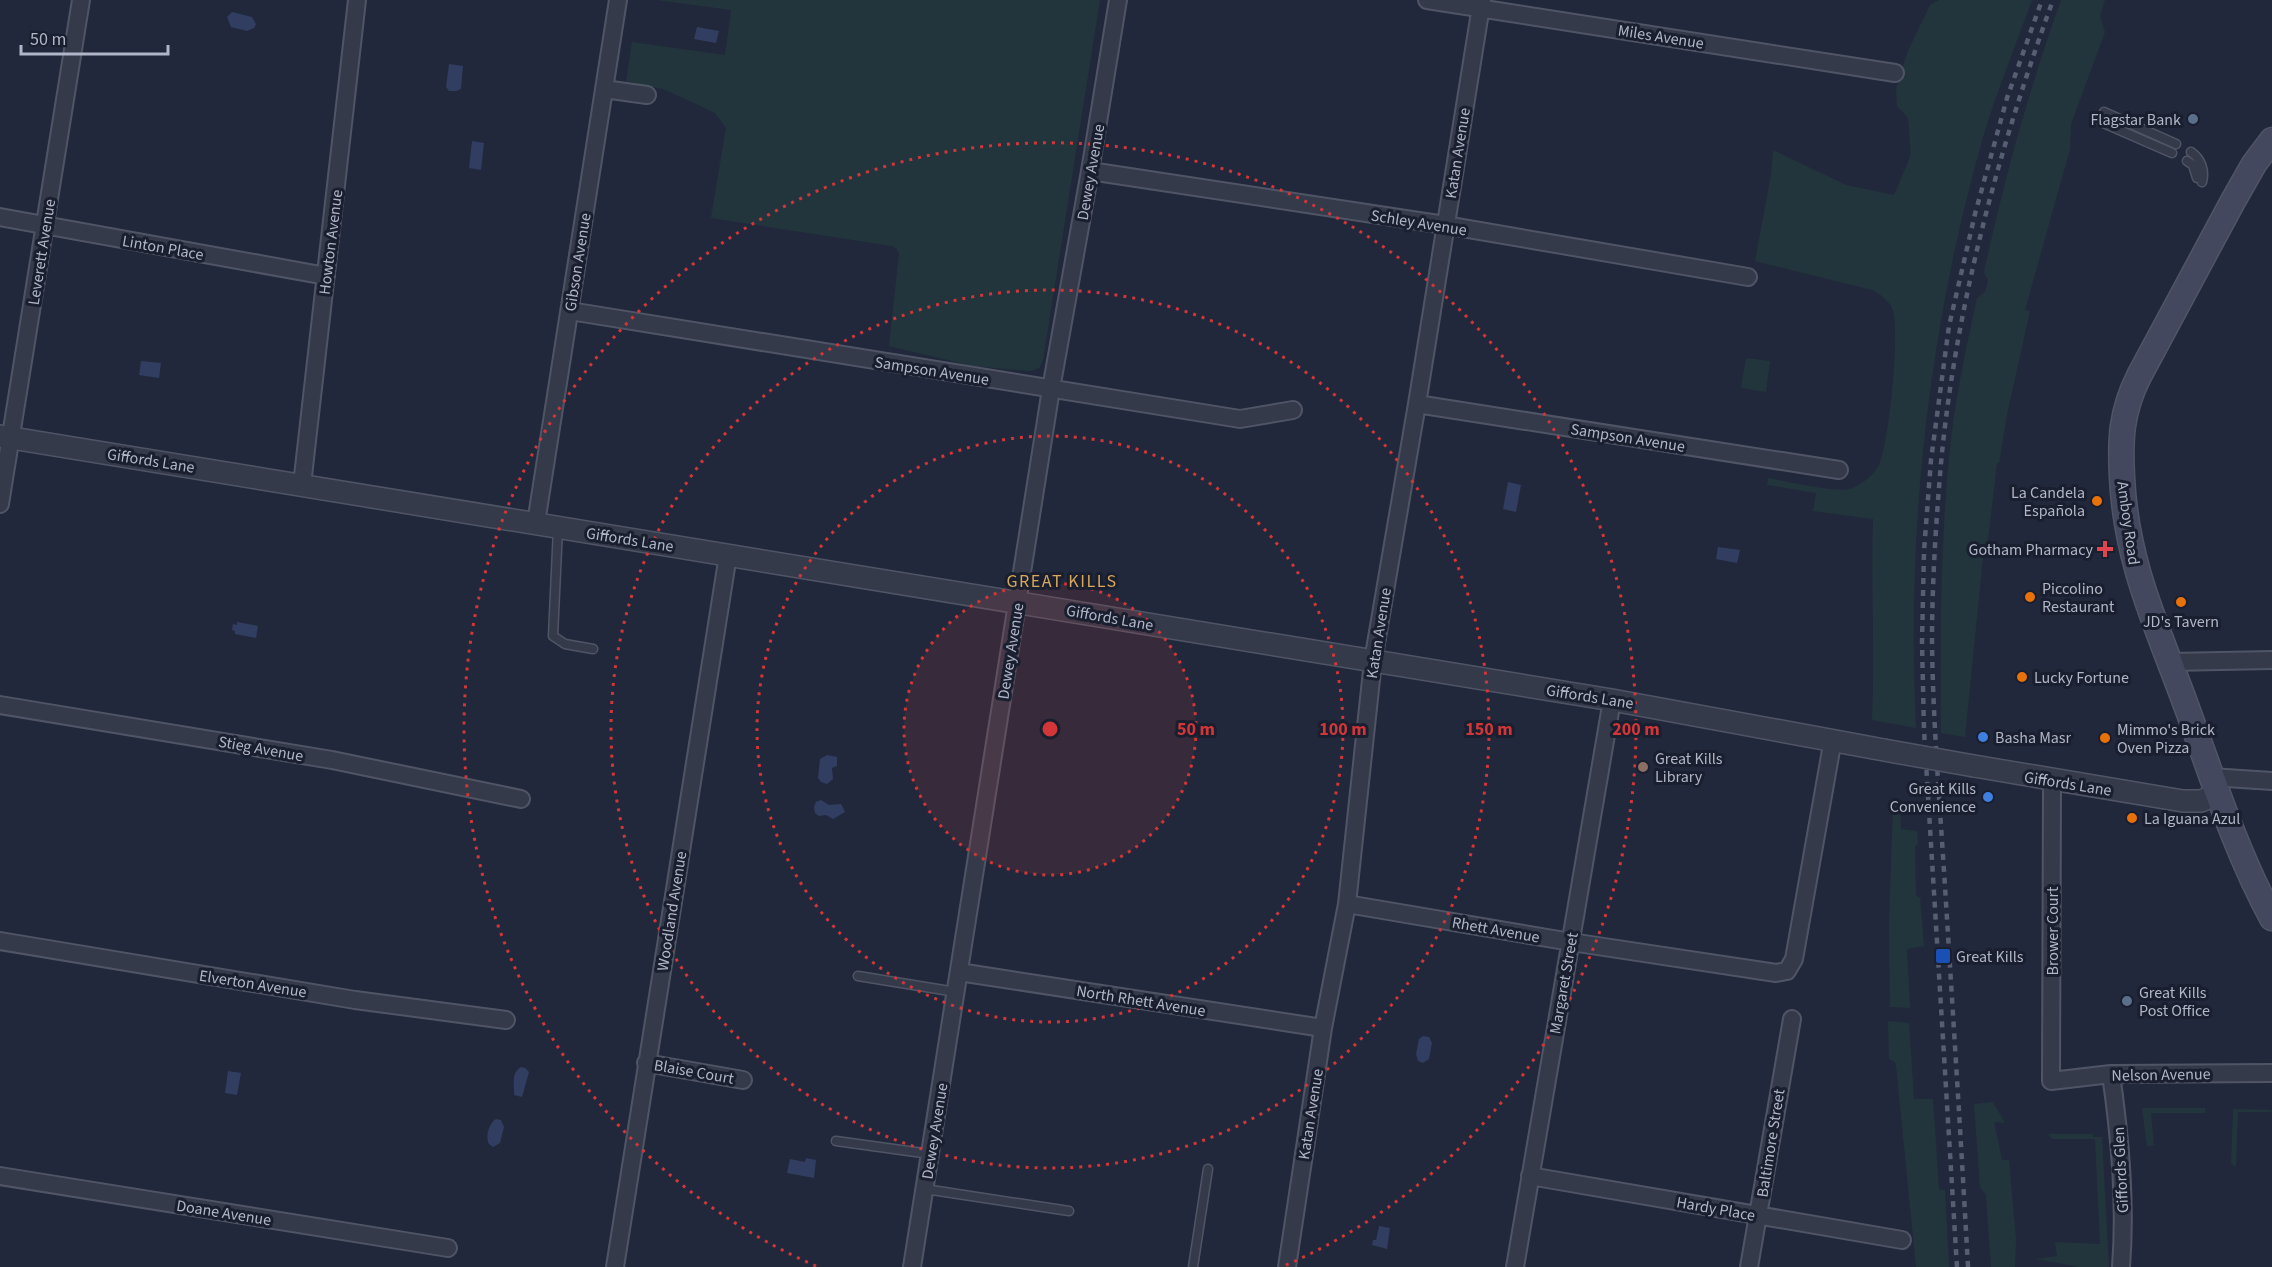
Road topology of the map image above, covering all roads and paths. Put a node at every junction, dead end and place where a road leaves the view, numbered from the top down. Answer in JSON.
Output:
{"nodes":[{"id":1,"x":81,"y":0,"type":"edge"},
{"id":2,"x":357,"y":0,"type":"edge"},
{"id":3,"x":618,"y":0,"type":"edge"},
{"id":4,"x":1118,"y":0,"type":"edge"},
{"id":5,"x":1427,"y":0,"type":"edge"},
{"id":6,"x":1481,"y":4,"type":"edge"},
{"id":7,"x":1895,"y":73,"type":"dead end"},
{"id":8,"x":604,"y":89,"type":"junction"},
{"id":9,"x":647,"y":95,"type":"dead end"},
{"id":10,"x":2104,"y":112,"type":"dead end"},
{"id":11,"x":2101,"y":122,"type":"dead end"},
{"id":12,"x":2272,"y":140,"type":"edge"},
{"id":13,"x":2176,"y":144,"type":"dead end"},
{"id":14,"x":2192,"y":152,"type":"dead end"},
{"id":15,"x":2172,"y":153,"type":"dead end"},
{"id":16,"x":2187,"y":161,"type":"dead end"},
{"id":17,"x":1090,"y":171,"type":"junction"},
{"id":18,"x":0,"y":217,"type":"edge"},
{"id":19,"x":1445,"y":225,"type":"junction"},
{"id":20,"x":45,"y":226,"type":"junction"},
{"id":21,"x":326,"y":276,"type":"junction"},
{"id":22,"x":1748,"y":277,"type":"dead end"},
{"id":23,"x":570,"y":311,"type":"junction"},
{"id":24,"x":1051,"y":389,"type":"junction"},
{"id":25,"x":1417,"y":404,"type":"junction"},
{"id":26,"x":1293,"y":410,"type":"dead end"},
{"id":27,"x":6,"y":437,"type":"edge"},
{"id":28,"x":1839,"y":471,"type":"dead end"},
{"id":29,"x":302,"y":485,"type":"junction"},
{"id":30,"x":0,"y":504,"type":"edge"},
{"id":31,"x":536,"y":523,"type":"junction"},
{"id":32,"x":558,"y":527,"type":"junction"},
{"id":33,"x":728,"y":555,"type":"junction"},
{"id":34,"x":1018,"y":601,"type":"junction"},
{"id":35,"x":593,"y":649,"type":"dead end"},
{"id":36,"x":2272,"y":660,"type":"edge"},
{"id":37,"x":1373,"y":661,"type":"junction"},
{"id":38,"x":2170,"y":663,"type":"junction"},
{"id":39,"x":1612,"y":700,"type":"junction"},
{"id":40,"x":0,"y":705,"type":"edge"},
{"id":41,"x":1833,"y":739,"type":"junction"},
{"id":42,"x":2052,"y":781,"type":"junction"},
{"id":43,"x":2272,"y":781,"type":"edge"},
{"id":44,"x":2214,"y":786,"type":"junction"},
{"id":45,"x":521,"y":799,"type":"dead end"},
{"id":46,"x":1347,"y":904,"type":"junction"},
{"id":47,"x":2272,"y":918,"type":"edge"},
{"id":48,"x":0,"y":941,"type":"edge"},
{"id":49,"x":1570,"y":942,"type":"junction"},
{"id":50,"x":959,"y":972,"type":"junction"},
{"id":51,"x":858,"y":976,"type":"dead end"},
{"id":52,"x":956,"y":992,"type":"junction"},
{"id":53,"x":1792,"y":1019,"type":"dead end"},
{"id":54,"x":506,"y":1020,"type":"dead end"},
{"id":55,"x":1323,"y":1028,"type":"junction"},
{"id":56,"x":646,"y":1063,"type":"junction"},
{"id":57,"x":2272,"y":1073,"type":"edge"},
{"id":58,"x":2111,"y":1074,"type":"junction"},
{"id":59,"x":743,"y":1080,"type":"dead end"},
{"id":60,"x":2051,"y":1082,"type":"joint"},
{"id":61,"x":836,"y":1141,"type":"dead end"},
{"id":62,"x":930,"y":1154,"type":"junction"},
{"id":63,"x":1208,"y":1169,"type":"dead end"},
{"id":64,"x":0,"y":1176,"type":"edge"},
{"id":65,"x":1530,"y":1176,"type":"junction"},
{"id":66,"x":925,"y":1189,"type":"junction"},
{"id":67,"x":1070,"y":1211,"type":"dead end"},
{"id":68,"x":1758,"y":1216,"type":"junction"},
{"id":69,"x":1902,"y":1240,"type":"dead end"},
{"id":70,"x":448,"y":1248,"type":"dead end"},
{"id":71,"x":615,"y":1267,"type":"edge"},
{"id":72,"x":912,"y":1267,"type":"edge"},
{"id":73,"x":1193,"y":1267,"type":"edge"},
{"id":74,"x":1287,"y":1267,"type":"edge"},
{"id":75,"x":1515,"y":1267,"type":"edge"},
{"id":76,"x":1749,"y":1267,"type":"edge"},
{"id":77,"x":2121,"y":1267,"type":"edge"}],
"edges":[{"from":1,"to":20,"type":"street","name":"Leverett Avenue"},
{"from":2,"to":21,"type":"street","name":"Howton Avenue"},
{"from":3,"to":8,"type":"street","name":"Gibson Avenue"},
{"from":4,"to":17,"type":"street","name":"Dewey Avenue"},
{"from":5,"to":6,"type":"street","name":"Miles Avenue"},
{"from":6,"to":7,"type":"street","name":"Miles Avenue"},
{"from":6,"to":19,"type":"street","name":"Katan Avenue"},
{"from":8,"to":9,"type":"street"},
{"from":8,"to":23,"type":"street","name":"Gibson Avenue"},
{"from":10,"to":13,"type":"lane"},
{"from":11,"to":15,"type":"lane"},
{"from":12,"to":38,"type":"main road","name":"Amboy Road"},
{"from":14,"to":16,"type":"lane"},
{"from":17,"to":19,"type":"street","name":"Schley Avenue"},
{"from":17,"to":24,"type":"street","name":"Dewey Avenue"},
{"from":18,"to":20,"type":"street","name":"Linton Place"},
{"from":19,"to":22,"type":"street","name":"Schley Avenue"},
{"from":19,"to":25,"type":"street","name":"Katan Avenue"},
{"from":20,"to":21,"type":"street","name":"Linton Place"},
{"from":20,"to":27,"type":"street","name":"Leverett Avenue"},
{"from":21,"to":29,"type":"street","name":"Howton Avenue"},
{"from":23,"to":24,"type":"street","name":"Sampson Avenue"},
{"from":23,"to":31,"type":"street","name":"Gibson Avenue"},
{"from":24,"to":26,"type":"street","name":"Sampson Avenue"},
{"from":24,"to":34,"type":"street","name":"Dewey Avenue"},
{"from":25,"to":28,"type":"street","name":"Sampson Avenue"},
{"from":25,"to":37,"type":"street","name":"Katan Avenue"},
{"from":27,"to":29,"type":"street","name":"Giffords Lane"},
{"from":27,"to":30,"type":"street","name":"Leverett Avenue"},
{"from":29,"to":31,"type":"street","name":"Giffords Lane"},
{"from":31,"to":32,"type":"street","name":"Giffords Lane"},
{"from":32,"to":33,"type":"street","name":"Giffords Lane"},
{"from":32,"to":35,"type":"lane"},
{"from":33,"to":34,"type":"street","name":"Giffords Lane"},
{"from":33,"to":56,"type":"street","name":"Woodland Avenue"},
{"from":34,"to":37,"type":"street","name":"Giffords Lane"},
{"from":34,"to":50,"type":"street","name":"Dewey Avenue"},
{"from":36,"to":38,"type":"street"},
{"from":37,"to":39,"type":"street","name":"Giffords Lane"},
{"from":37,"to":46,"type":"street","name":"Katan Avenue"},
{"from":38,"to":44,"type":"main road","name":"Amboy Road"},
{"from":39,"to":41,"type":"street","name":"Giffords Lane"},
{"from":39,"to":49,"type":"street","name":"Margaret Street"},
{"from":40,"to":45,"type":"street","name":"Stieg Avenue"},
{"from":41,"to":42,"type":"street","name":"Giffords Lane","bridge":true},
{"from":41,"to":49,"type":"street","name":"Rhett Avenue"},
{"from":42,"to":44,"type":"street","name":"Giffords Lane"},
{"from":42,"to":60,"type":"street","name":"Brower Court"},
{"from":43,"to":44,"type":"street"},
{"from":44,"to":47,"type":"main road","name":"Amboy Road"},
{"from":46,"to":49,"type":"street","name":"Rhett Avenue"},
{"from":46,"to":55,"type":"street","name":"Katan Avenue"},
{"from":48,"to":54,"type":"street","name":"Elverton Avenue"},
{"from":49,"to":65,"type":"street","name":"Margaret Street"},
{"from":50,"to":52,"type":"street","name":"Dewey Avenue"},
{"from":50,"to":55,"type":"street","name":"North Rhett Avenue"},
{"from":51,"to":52,"type":"lane"},
{"from":52,"to":62,"type":"street","name":"Dewey Avenue"},
{"from":53,"to":68,"type":"street","name":"Baltimore Street"},
{"from":55,"to":74,"type":"street","name":"Katan Avenue"},
{"from":56,"to":59,"type":"street","name":"Blaise Court"},
{"from":56,"to":71,"type":"street","name":"Woodland Avenue"},
{"from":57,"to":58,"type":"street","name":"Nelson Avenue"},
{"from":58,"to":60,"type":"street","name":"Nelson Avenue"},
{"from":58,"to":77,"type":"street","name":"Giffords Glen"},
{"from":61,"to":62,"type":"lane"},
{"from":62,"to":66,"type":"street","name":"Dewey Avenue"},
{"from":63,"to":73,"type":"lane"},
{"from":64,"to":70,"type":"street","name":"Doane Avenue"},
{"from":65,"to":68,"type":"street","name":"Hardy Place"},
{"from":65,"to":75,"type":"street","name":"Margaret Street"},
{"from":66,"to":67,"type":"lane"},
{"from":66,"to":72,"type":"street","name":"Dewey Avenue"},
{"from":68,"to":69,"type":"street","name":"Hardy Place"},
{"from":68,"to":76,"type":"street","name":"Baltimore Street"}]}
